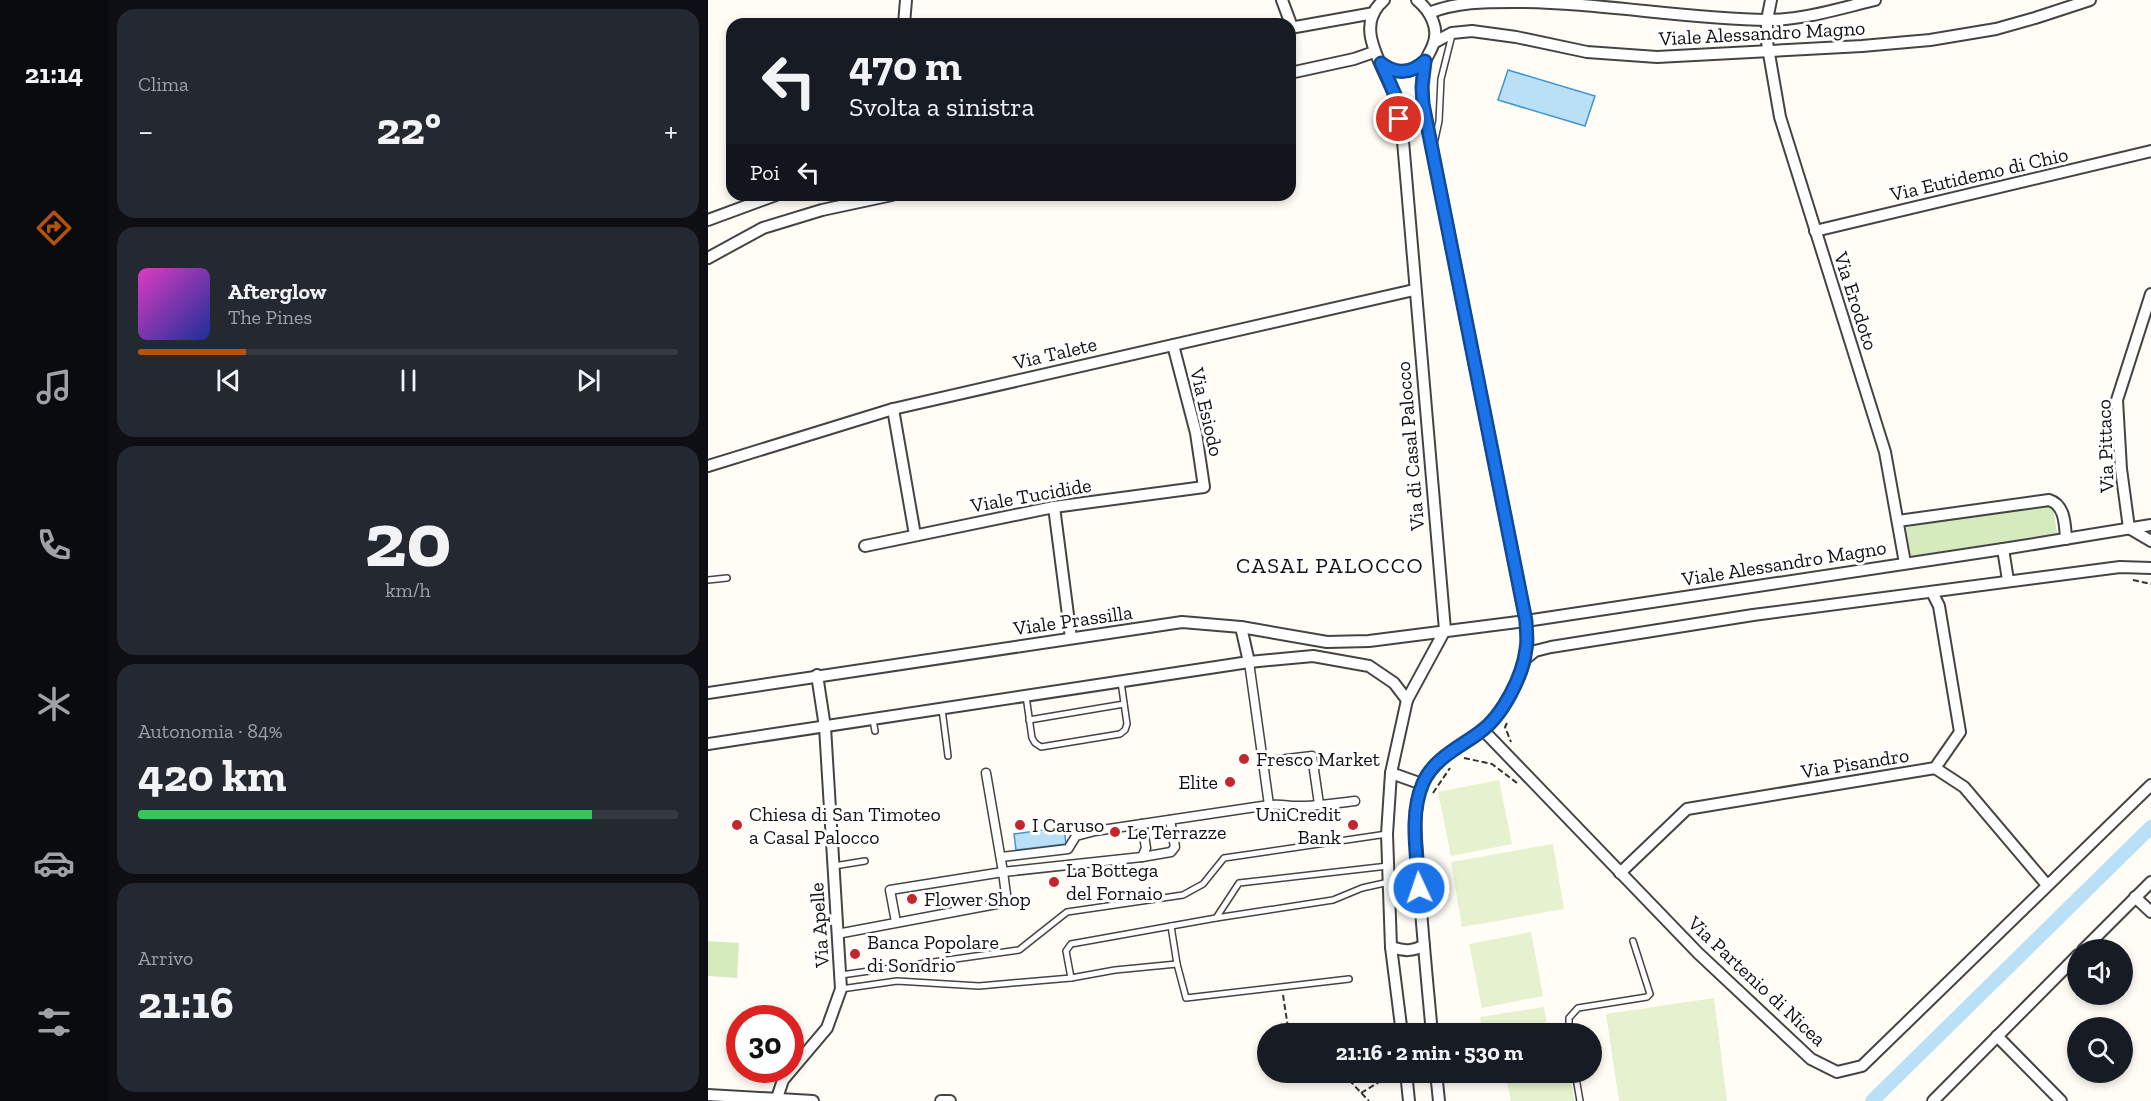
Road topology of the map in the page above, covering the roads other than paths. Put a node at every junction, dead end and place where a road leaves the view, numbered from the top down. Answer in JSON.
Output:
{"nodes":[{"id":1,"x":906,"y":0,"type":"edge"},
{"id":2,"x":1282,"y":0,"type":"edge"},
{"id":3,"x":1384,"y":0,"type":"edge"},
{"id":4,"x":1417,"y":0,"type":"edge"},
{"id":5,"x":1771,"y":0,"type":"edge"},
{"id":6,"x":1875,"y":0,"type":"edge"},
{"id":7,"x":2090,"y":0,"type":"edge"},
{"id":8,"x":1450,"y":3,"type":"edge"},
{"id":9,"x":1374,"y":13,"type":"junction"},
{"id":10,"x":1429,"y":13,"type":"junction"},
{"id":11,"x":904,"y":18,"type":"edge"},
{"id":12,"x":1288,"y":18,"type":"edge"},
{"id":13,"x":1767,"y":20,"type":"junction"},
{"id":14,"x":1296,"y":27,"type":"edge"},
{"id":15,"x":1452,"y":33,"type":"junction"},
{"id":16,"x":1435,"y":42,"type":"junction"},
{"id":17,"x":1767,"y":51,"type":"junction"},
{"id":18,"x":1374,"y":52,"type":"junction"},
{"id":19,"x":1425,"y":61,"type":"junction"},
{"id":20,"x":1381,"y":63,"type":"junction"},
{"id":21,"x":1296,"y":72,"type":"edge"},
{"id":22,"x":1432,"y":151,"type":"junction"},
{"id":23,"x":2151,"y":152,"type":"edge"},
{"id":24,"x":760,"y":201,"type":"edge"},
{"id":25,"x":864,"y":201,"type":"edge"},
{"id":26,"x":708,"y":220,"type":"edge"},
{"id":27,"x":1815,"y":231,"type":"junction"},
{"id":28,"x":708,"y":258,"type":"edge"},
{"id":29,"x":1414,"y":290,"type":"junction"},
{"id":30,"x":2151,"y":294,"type":"edge"},
{"id":31,"x":1173,"y":345,"type":"junction"},
{"id":32,"x":893,"y":409,"type":"junction"},
{"id":33,"x":708,"y":466,"type":"edge"},
{"id":34,"x":1204,"y":487,"type":"joint"},
{"id":35,"x":1054,"y":507,"type":"junction"},
{"id":36,"x":1898,"y":522,"type":"junction"},
{"id":37,"x":2151,"y":525,"type":"edge"},
{"id":38,"x":2129,"y":528,"type":"junction"},
{"id":39,"x":915,"y":535,"type":"junction"},
{"id":40,"x":2066,"y":539,"type":"junction"},
{"id":41,"x":2151,"y":541,"type":"edge"},
{"id":42,"x":865,"y":546,"type":"dead end"},
{"id":43,"x":2003,"y":549,"type":"junction"},
{"id":44,"x":1905,"y":563,"type":"junction"},
{"id":45,"x":2151,"y":568,"type":"edge"},
{"id":46,"x":727,"y":578,"type":"dead end"},
{"id":47,"x":708,"y":580,"type":"edge"},
{"id":48,"x":2008,"y":580,"type":"junction"},
{"id":49,"x":1932,"y":592,"type":"junction"},
{"id":50,"x":1526,"y":621,"type":"junction"},
{"id":51,"x":1241,"y":627,"type":"junction"},
{"id":52,"x":1444,"y":630,"type":"junction"},
{"id":53,"x":1071,"y":638,"type":"junction"},
{"id":54,"x":1525,"y":659,"type":"junction"},
{"id":55,"x":1249,"y":662,"type":"junction"},
{"id":56,"x":818,"y":675,"type":"junction"},
{"id":57,"x":1121,"y":682,"type":"junction"},
{"id":58,"x":708,"y":693,"type":"edge"},
{"id":59,"x":1026,"y":696,"type":"junction"},
{"id":60,"x":1407,"y":700,"type":"junction"},
{"id":61,"x":1124,"y":704,"type":"junction"},
{"id":62,"x":942,"y":709,"type":"junction"},
{"id":63,"x":1029,"y":720,"type":"junction"},
{"id":64,"x":825,"y":727,"type":"junction"},
{"id":65,"x":1483,"y":730,"type":"junction"},
{"id":66,"x":708,"y":744,"type":"edge"},
{"id":67,"x":948,"y":756,"type":"dead end"},
{"id":68,"x":1263,"y":762,"type":"junction"},
{"id":69,"x":1935,"y":768,"type":"junction"},
{"id":70,"x":986,"y":773,"type":"dead end"},
{"id":71,"x":1391,"y":773,"type":"junction"},
{"id":72,"x":1422,"y":784,"type":"junction"},
{"id":73,"x":2151,"y":785,"type":"edge"},
{"id":74,"x":1355,"y":801,"type":"dead end"},
{"id":75,"x":1319,"y":804,"type":"junction"},
{"id":76,"x":1269,"y":805,"type":"junction"},
{"id":77,"x":1170,"y":820,"type":"junction"},
{"id":78,"x":1142,"y":824,"type":"junction"},
{"id":79,"x":1387,"y":834,"type":"junction"},
{"id":80,"x":1142,"y":857,"type":"junction"},
{"id":81,"x":1001,"y":858,"type":"junction"},
{"id":82,"x":865,"y":861,"type":"dead end"},
{"id":83,"x":833,"y":866,"type":"junction"},
{"id":84,"x":1388,"y":866,"type":"junction"},
{"id":85,"x":1003,"y":872,"type":"junction"},
{"id":86,"x":1620,"y":873,"type":"junction"},
{"id":87,"x":1389,"y":882,"type":"junction"},
{"id":88,"x":2151,"y":882,"type":"edge"},
{"id":89,"x":2047,"y":885,"type":"junction"},
{"id":90,"x":2136,"y":897,"type":"junction"},
{"id":91,"x":2151,"y":912,"type":"edge"},
{"id":92,"x":1216,"y":918,"type":"junction"},
{"id":93,"x":896,"y":922,"type":"junction"},
{"id":94,"x":1172,"y":926,"type":"junction"},
{"id":95,"x":837,"y":934,"type":"junction"},
{"id":96,"x":2094,"y":939,"type":"edge"},
{"id":97,"x":1633,"y":941,"type":"dead end"},
{"id":98,"x":1424,"y":945,"type":"junction"},
{"id":99,"x":1391,"y":946,"type":"junction"},
{"id":100,"x":1177,"y":964,"type":"junction"},
{"id":101,"x":2067,"y":966,"type":"edge"},
{"id":102,"x":841,"y":975,"type":"junction"},
{"id":103,"x":1071,"y":978,"type":"junction"},
{"id":104,"x":1349,"y":979,"type":"dead end"},
{"id":105,"x":841,"y":989,"type":"junction"},
{"id":106,"x":1401,"y":1023,"type":"edge"},
{"id":107,"x":1431,"y":1023,"type":"edge"},
{"id":108,"x":1569,"y":1023,"type":"edge"},
{"id":109,"x":1997,"y":1036,"type":"junction"},
{"id":110,"x":1407,"y":1083,"type":"edge"},
{"id":111,"x":1437,"y":1083,"type":"edge"},
{"id":112,"x":1577,"y":1083,"type":"edge"},
{"id":113,"x":708,"y":1095,"type":"edge"},
{"id":114,"x":776,"y":1100,"type":"edge"},
{"id":115,"x":813,"y":1101,"type":"edge"},
{"id":116,"x":940,"y":1101,"type":"edge"},
{"id":117,"x":950,"y":1101,"type":"edge"},
{"id":118,"x":1409,"y":1101,"type":"edge"},
{"id":119,"x":1438,"y":1101,"type":"edge"},
{"id":120,"x":1580,"y":1101,"type":"edge"},
{"id":121,"x":1933,"y":1101,"type":"edge"},
{"id":122,"x":2061,"y":1101,"type":"edge"}],
"edges":[{"from":1,"to":11,"type":"street"},
{"from":2,"to":12,"type":"street"},
{"from":3,"to":9,"type":"street"},
{"from":4,"to":10,"type":"street"},
{"from":5,"to":13,"type":"street"},
{"from":6,"to":13,"type":"street","name":"Viale Alessandro Magno"},
{"from":7,"to":17,"type":"street","name":"Viale Alessandro Magno"},
{"from":8,"to":10,"type":"street","name":"Viale Alessandro Magno"},
{"from":8,"to":13,"type":"street","name":"Viale Alessandro Magno"},
{"from":9,"to":14,"type":"street"},
{"from":9,"to":18,"type":"street"},
{"from":10,"to":16,"type":"street"},
{"from":13,"to":17,"type":"street","name":"Via Erodoto"},
{"from":15,"to":16,"type":"street","name":"Viale Alessandro Magno"},
{"from":15,"to":17,"type":"street","name":"Viale Alessandro Magno"},
{"from":15,"to":22,"type":"lane"},
{"from":16,"to":19,"type":"street"},
{"from":17,"to":27,"type":"street","name":"Via Erodoto"},
{"from":18,"to":20,"type":"street","name":"Via di Casal Palocco"},
{"from":18,"to":21,"type":"street"},
{"from":19,"to":20,"type":"street"},
{"from":19,"to":22,"type":"street"},
{"from":20,"to":29,"type":"street","name":"Via di Casal Palocco"},
{"from":22,"to":50,"type":"street"},
{"from":23,"to":27,"type":"street","name":"Via Eutidemo di Chio"},
{"from":24,"to":26,"type":"street"},
{"from":25,"to":28,"type":"street"},
{"from":27,"to":36,"type":"street","name":"Via Erodoto"},
{"from":29,"to":31,"type":"street","name":"Via Talete"},
{"from":29,"to":52,"type":"street","name":"Via di Casal Palocco"},
{"from":30,"to":38,"type":"street","name":"Via Pittaco"},
{"from":31,"to":32,"type":"street","name":"Via Talete"},
{"from":31,"to":34,"type":"street","name":"Via Esiodo"},
{"from":32,"to":33,"type":"street","name":"Via Talete"},
{"from":32,"to":39,"type":"street"},
{"from":34,"to":35,"type":"street","name":"Viale Tucidide"},
{"from":35,"to":39,"type":"street","name":"Viale Tucidide"},
{"from":35,"to":53,"type":"street"},
{"from":36,"to":40,"type":"street"},
{"from":36,"to":44,"type":"street","name":"Via Erodoto"},
{"from":37,"to":38,"type":"street","name":"Viale Alessandro Magno"},
{"from":38,"to":40,"type":"street","name":"Viale Alessandro Magno"},
{"from":38,"to":41,"type":"street"},
{"from":39,"to":42,"type":"street","name":"Viale Tucidide"},
{"from":40,"to":43,"type":"street","name":"Viale Alessandro Magno"},
{"from":43,"to":44,"type":"street","name":"Viale Alessandro Magno"},
{"from":43,"to":48,"type":"street"},
{"from":44,"to":50,"type":"street","name":"Viale Alessandro Magno"},
{"from":45,"to":48,"type":"street"},
{"from":46,"to":47,"type":"lane"},
{"from":48,"to":49,"type":"street"},
{"from":49,"to":54,"type":"street"},
{"from":49,"to":69,"type":"street","name":"Via Pisandro"},
{"from":50,"to":52,"type":"street","name":"Viale Alessandro Magno"},
{"from":50,"to":54,"type":"street"},
{"from":51,"to":52,"type":"street","name":"Viale Prassilla"},
{"from":51,"to":53,"type":"street","name":"Viale Prassilla"},
{"from":51,"to":55,"type":"street"},
{"from":52,"to":60,"type":"street"},
{"from":53,"to":56,"type":"street","name":"Viale Prassilla"},
{"from":54,"to":65,"type":"street"},
{"from":55,"to":57,"type":"street"},
{"from":55,"to":60,"type":"street"},
{"from":55,"to":68,"type":"street"},
{"from":56,"to":58,"type":"street","name":"Viale Prassilla"},
{"from":56,"to":64,"type":"street","name":"Via Apelle"},
{"from":57,"to":59,"type":"street"},
{"from":57,"to":61,"type":"lane"},
{"from":59,"to":62,"type":"street"},
{"from":59,"to":63,"type":"lane"},
{"from":60,"to":71,"type":"street"},
{"from":61,"to":63,"type":"lane"},
{"from":61,"to":63,"type":"lane"},
{"from":62,"to":64,"type":"street"},
{"from":62,"to":67,"type":"lane"},
{"from":64,"to":66,"type":"street"},
{"from":64,"to":83,"type":"street","name":"Via Apelle"},
{"from":65,"to":72,"type":"street"},
{"from":65,"to":86,"type":"street","name":"Via Partenio di Nicea"},
{"from":68,"to":75,"type":"street"},
{"from":68,"to":76,"type":"street"},
{"from":69,"to":86,"type":"street","name":"Via Pisandro"},
{"from":69,"to":89,"type":"street"},
{"from":70,"to":81,"type":"street"},
{"from":71,"to":72,"type":"street"},
{"from":71,"to":79,"type":"street"},
{"from":72,"to":98,"type":"street"},
{"from":73,"to":89,"type":"street","name":"Via Partenio di Nicea"},
{"from":74,"to":75,"type":"street"},
{"from":75,"to":76,"type":"street"},
{"from":76,"to":77,"type":"street"},
{"from":77,"to":78,"type":"street"},
{"from":77,"to":80,"type":"street"},
{"from":78,"to":80,"type":"street"},
{"from":78,"to":81,"type":"street"},
{"from":79,"to":84,"type":"street"},
{"from":79,"to":102,"type":"lane"},
{"from":80,"to":85,"type":"street"},
{"from":81,"to":85,"type":"street"},
{"from":82,"to":83,"type":"lane"},
{"from":83,"to":95,"type":"street","name":"Via Apelle"},
{"from":84,"to":87,"type":"street"},
{"from":84,"to":92,"type":"lane"},
{"from":85,"to":93,"type":"street"},
{"from":85,"to":93,"type":"street"},
{"from":86,"to":89,"type":"street","name":"Via Partenio di Nicea"},
{"from":87,"to":92,"type":"lane"},
{"from":87,"to":99,"type":"street"},
{"from":88,"to":90,"type":"street"},
{"from":90,"to":91,"type":"street"},
{"from":90,"to":96,"type":"street"},
{"from":92,"to":94,"type":"lane"},
{"from":93,"to":95,"type":"street"},
{"from":94,"to":100,"type":"lane"},
{"from":94,"to":103,"type":"lane"},
{"from":95,"to":102,"type":"street","name":"Via Apelle"},
{"from":97,"to":108,"type":"lane"},
{"from":98,"to":99,"type":"street"},
{"from":98,"to":107,"type":"street"},
{"from":99,"to":106,"type":"street"},
{"from":100,"to":103,"type":"lane"},
{"from":100,"to":104,"type":"lane"},
{"from":101,"to":109,"type":"street"},
{"from":102,"to":105,"type":"street","name":"Via Apelle"},
{"from":103,"to":105,"type":"lane"},
{"from":105,"to":114,"type":"street","name":"Via Apelle"},
{"from":109,"to":121,"type":"street"},
{"from":109,"to":122,"type":"street"},
{"from":110,"to":118,"type":"street"},
{"from":111,"to":119,"type":"street"},
{"from":112,"to":120,"type":"lane"},
{"from":113,"to":114,"type":"street"},
{"from":114,"to":115,"type":"street"},
{"from":116,"to":117,"type":"street"}]}
